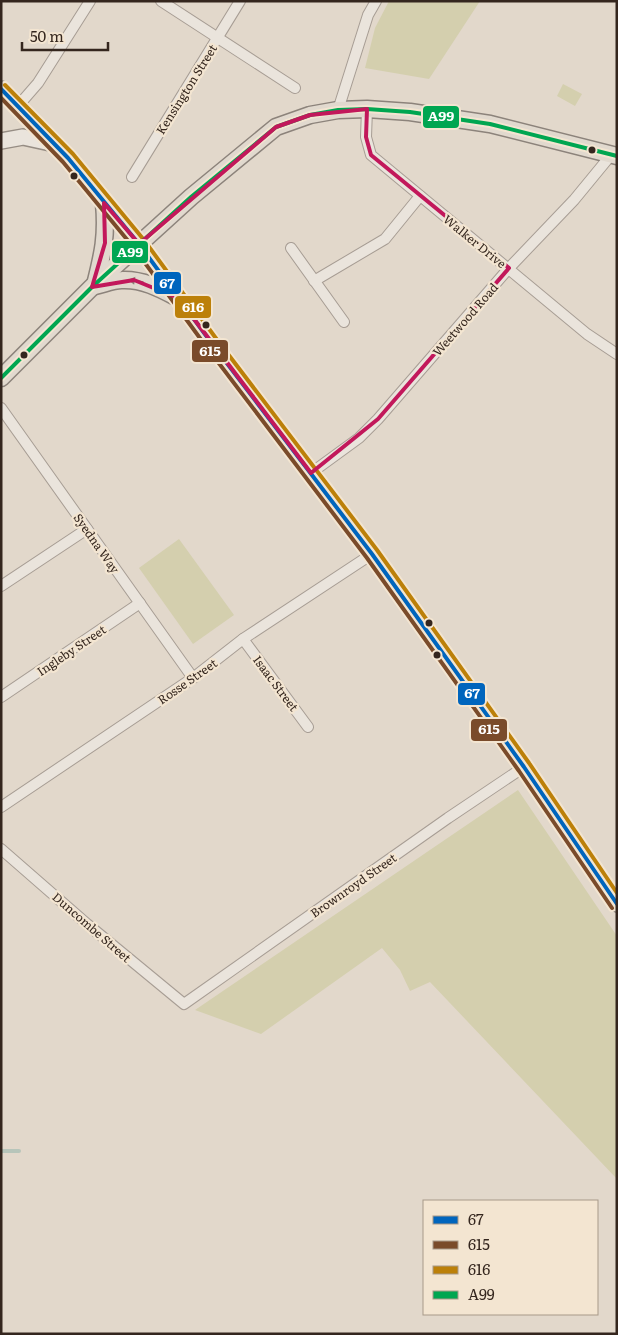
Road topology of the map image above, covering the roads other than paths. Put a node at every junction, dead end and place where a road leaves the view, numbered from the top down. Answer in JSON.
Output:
{"nodes":[{"id":1,"x":90,"y":1,"type":"edge"},
{"id":2,"x":161,"y":1,"type":"edge"},
{"id":3,"x":240,"y":1,"type":"edge"},
{"id":4,"x":376,"y":1,"type":"edge"},
{"id":5,"x":217,"y":39,"type":"junction"},
{"id":6,"x":295,"y":88,"type":"dead end"},
{"id":7,"x":1,"y":89,"type":"edge"},
{"id":8,"x":18,"y":106,"type":"junction"},
{"id":9,"x":367,"y":109,"type":"junction"},
{"id":10,"x":338,"y":110,"type":"junction"},
{"id":11,"x":1,"y":141,"type":"edge"},
{"id":12,"x":55,"y":144,"type":"junction"},
{"id":13,"x":614,"y":156,"type":"edge"},
{"id":14,"x":132,"y":177,"type":"dead end"},
{"id":15,"x":420,"y":196,"type":"junction"},
{"id":16,"x":104,"y":203,"type":"junction"},
{"id":17,"x":139,"y":244,"type":"junction"},
{"id":18,"x":291,"y":248,"type":"dead end"},
{"id":19,"x":509,"y":268,"type":"junction"},
{"id":20,"x":314,"y":281,"type":"junction"},
{"id":21,"x":93,"y":286,"type":"junction"},
{"id":22,"x":178,"y":298,"type":"junction"},
{"id":23,"x":344,"y":322,"type":"dead end"},
{"id":24,"x":617,"y":354,"type":"edge"},
{"id":25,"x":1,"y":378,"type":"edge"},
{"id":26,"x":1,"y":408,"type":"edge"},
{"id":27,"x":310,"y":473,"type":"junction"},
{"id":28,"x":87,"y":529,"type":"junction"},
{"id":29,"x":372,"y":554,"type":"junction"},
{"id":30,"x":1,"y":586,"type":"edge"},
{"id":31,"x":140,"y":603,"type":"junction"},
{"id":32,"x":243,"y":639,"type":"junction"},
{"id":33,"x":193,"y":678,"type":"junction"},
{"id":34,"x":1,"y":697,"type":"edge"},
{"id":35,"x":308,"y":727,"type":"dead end"},
{"id":36,"x":524,"y":767,"type":"junction"},
{"id":37,"x":1,"y":807,"type":"edge"},
{"id":38,"x":1,"y":849,"type":"edge"},
{"id":39,"x":617,"y":904,"type":"edge"},
{"id":40,"x":184,"y":1004,"type":"joint"}],
"edges":[{"from":1,"to":8,"type":"street"},
{"from":2,"to":5,"type":"street"},
{"from":3,"to":5,"type":"street","name":"Kensington Street"},
{"from":4,"to":10,"type":"street"},
{"from":5,"to":6,"type":"street"},
{"from":5,"to":14,"type":"street","name":"Kensington Street"},
{"from":7,"to":8,"type":"main road"},
{"from":8,"to":12,"type":"main road"},
{"from":9,"to":10,"type":"main road"},
{"from":9,"to":13,"type":"main road"},
{"from":9,"to":15,"type":"street","name":"Walker Drive"},
{"from":10,"to":17,"type":"main road"},
{"from":11,"to":12,"type":"main road"},
{"from":12,"to":16,"type":"main road"},
{"from":13,"to":19,"type":"street","name":"Weetwood Road"},
{"from":15,"to":19,"type":"street","name":"Walker Drive"},
{"from":15,"to":20,"type":"street"},
{"from":16,"to":17,"type":"main road"},
{"from":16,"to":21,"type":"main road"},
{"from":17,"to":21,"type":"main road"},
{"from":17,"to":22,"type":"main road"},
{"from":18,"to":20,"type":"street"},
{"from":19,"to":24,"type":"street","name":"Walker Drive"},
{"from":19,"to":27,"type":"street","name":"Weetwood Road"},
{"from":20,"to":23,"type":"street"},
{"from":22,"to":21,"type":"main road","one_way":true},
{"from":21,"to":25,"type":"main road"},
{"from":22,"to":27,"type":"main road"},
{"from":26,"to":28,"type":"street","name":"Syedna Way"},
{"from":27,"to":29,"type":"main road"},
{"from":28,"to":30,"type":"street"},
{"from":28,"to":31,"type":"street","name":"Syedna Way"},
{"from":29,"to":32,"type":"street","name":"Rosse Street"},
{"from":29,"to":36,"type":"main road"},
{"from":31,"to":33,"type":"street","name":"Syedna Way"},
{"from":31,"to":34,"type":"street","name":"Ingleby Street"},
{"from":32,"to":33,"type":"street","name":"Rosse Street"},
{"from":32,"to":35,"type":"street","name":"Isaac Street"},
{"from":33,"to":37,"type":"street","name":"Rosse Street"},
{"from":36,"to":39,"type":"main road"},
{"from":36,"to":40,"type":"street","name":"Brownroyd Street"},
{"from":38,"to":40,"type":"street","name":"Duncombe Street"}]}
